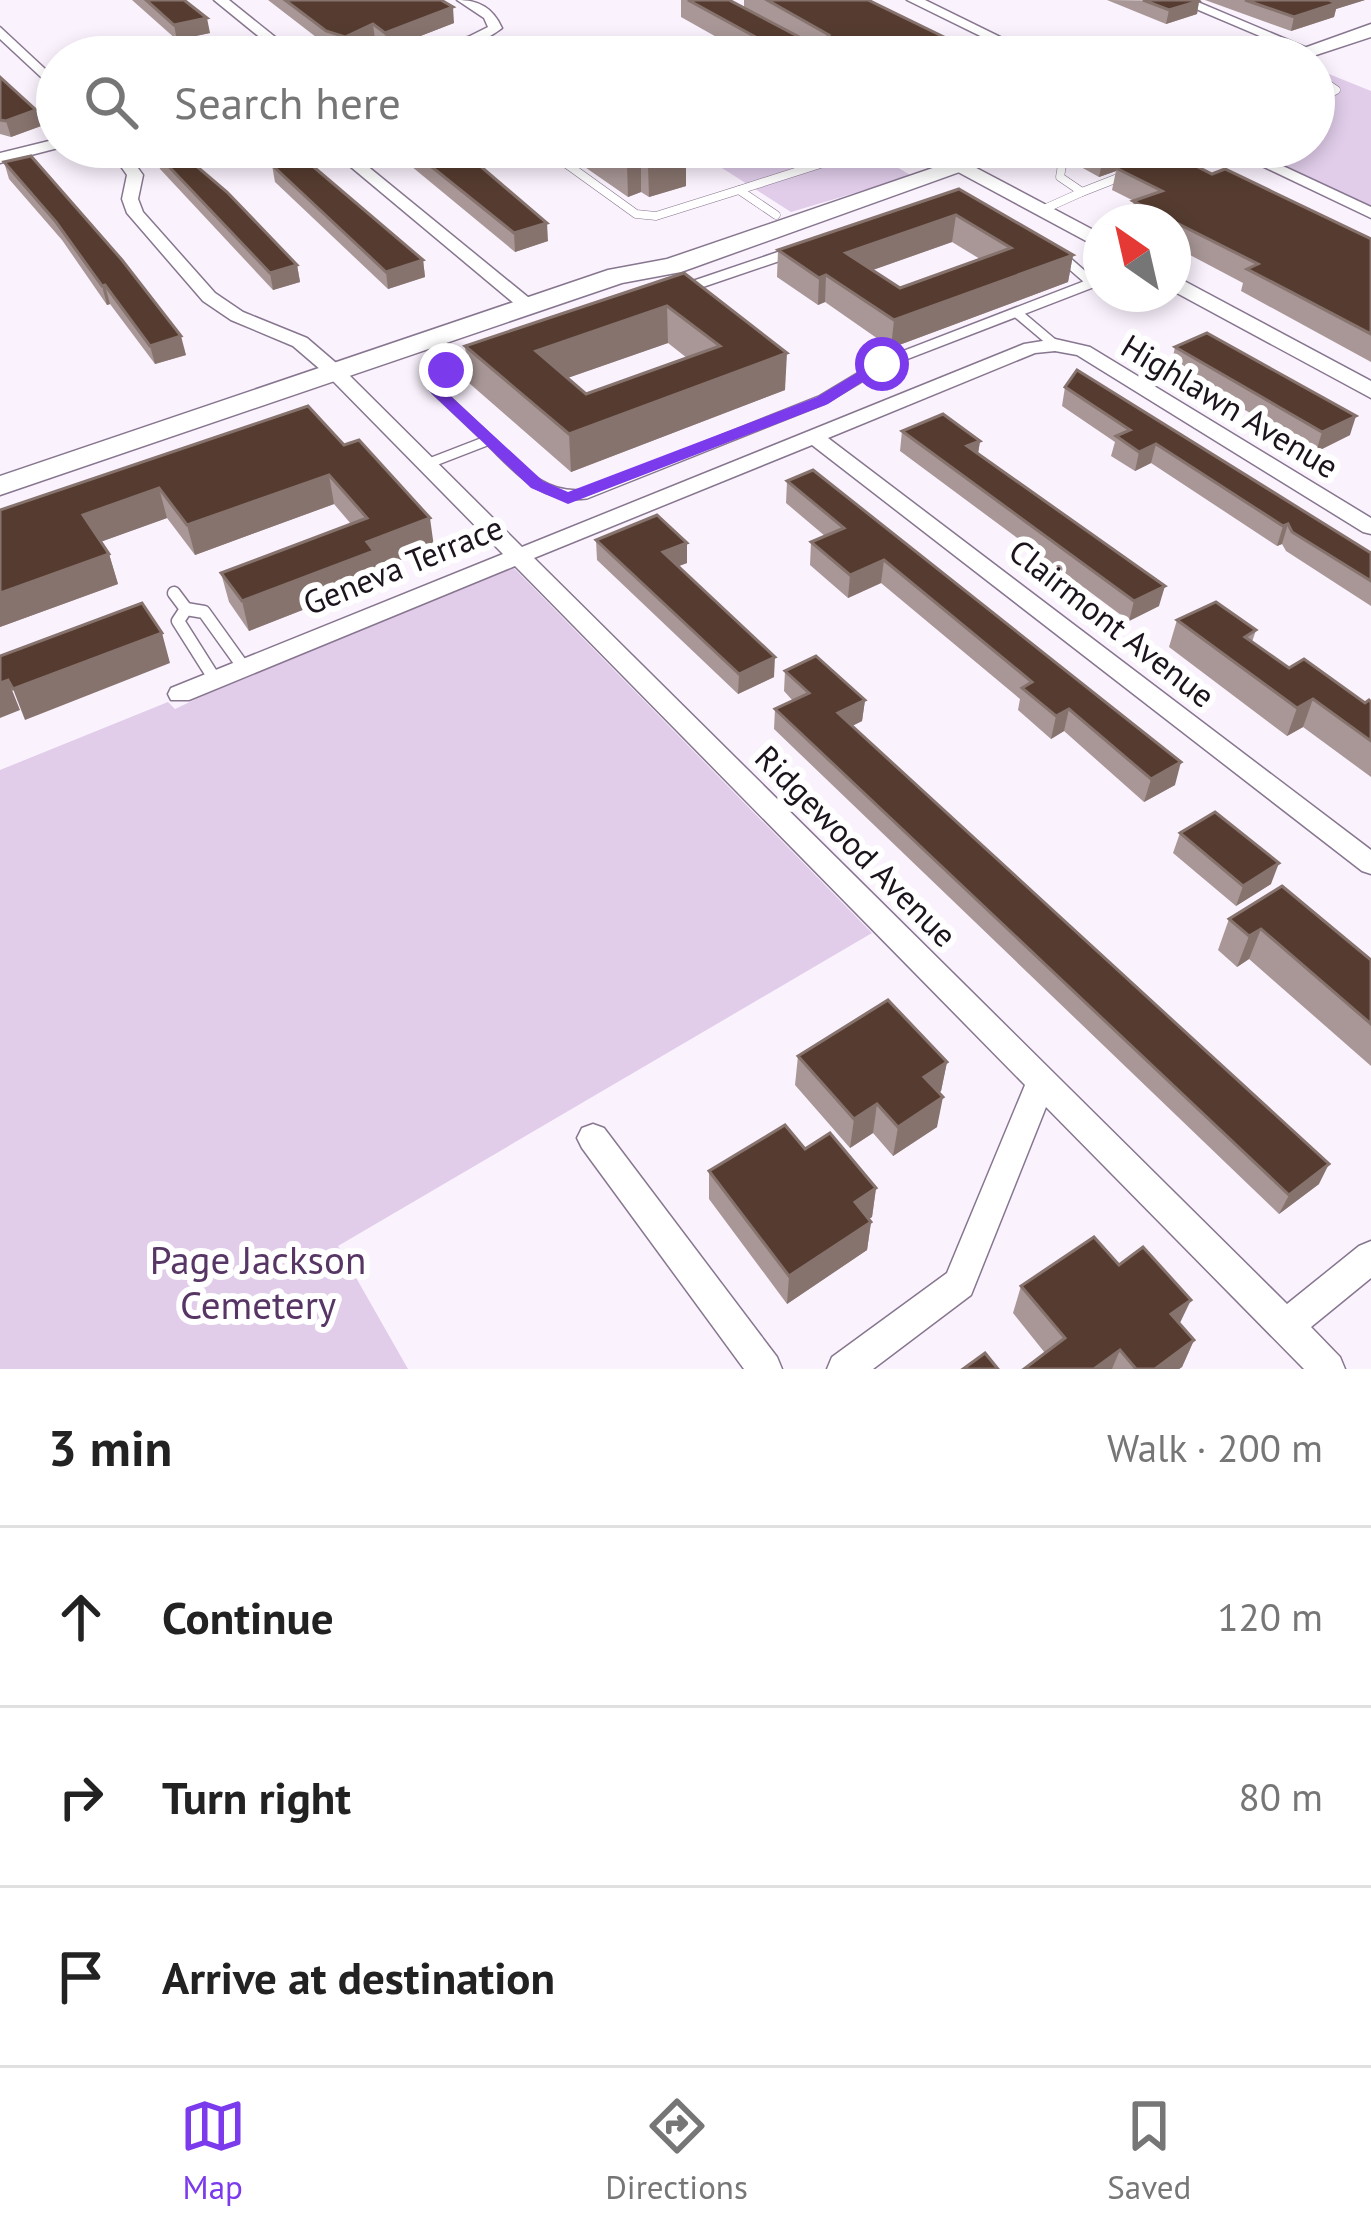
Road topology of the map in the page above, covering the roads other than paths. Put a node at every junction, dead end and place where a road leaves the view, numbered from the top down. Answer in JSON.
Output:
{"nodes":[{"id":1,"x":221,"y":0,"type":"edge"},
{"id":2,"x":464,"y":0,"type":"edge"},
{"id":3,"x":914,"y":0,"type":"edge"},
{"id":4,"x":1182,"y":0,"type":"edge"},
{"id":5,"x":1371,"y":30,"type":"edge"},
{"id":6,"x":0,"y":31,"type":"edge"},
{"id":7,"x":266,"y":36,"type":"edge"},
{"id":8,"x":480,"y":36,"type":"edge"},
{"id":9,"x":990,"y":36,"type":"edge"},
{"id":10,"x":1259,"y":36,"type":"edge"},
{"id":11,"x":1335,"y":42,"type":"edge"},
{"id":12,"x":36,"y":67,"type":"edge"},
{"id":13,"x":36,"y":149,"type":"edge"},
{"id":14,"x":0,"y":158,"type":"edge"},
{"id":15,"x":130,"y":168,"type":"edge"},
{"id":16,"x":360,"y":168,"type":"edge"},
{"id":17,"x":572,"y":168,"type":"edge"},
{"id":18,"x":808,"y":168,"type":"edge"},
{"id":19,"x":938,"y":168,"type":"edge"},
{"id":20,"x":945,"y":168,"type":"edge"},
{"id":21,"x":986,"y":168,"type":"edge"},
{"id":22,"x":1062,"y":168,"type":"edge"},
{"id":23,"x":1146,"y":168,"type":"edge"},
{"id":24,"x":1275,"y":168,"type":"edge"},
{"id":25,"x":739,"y":190,"type":"junction"},
{"id":26,"x":1082,"y":192,"type":"junction"},
{"id":27,"x":1336,"y":197,"type":"junction"},
{"id":28,"x":1042,"y":210,"type":"junction"},
{"id":29,"x":1303,"y":210,"type":"edge"},
{"id":30,"x":1371,"y":213,"type":"edge"},
{"id":31,"x":776,"y":214,"type":"junction"},
{"id":32,"x":1083,"y":232,"type":"edge"},
{"id":33,"x":807,"y":246,"type":"edge"},
{"id":34,"x":1046,"y":247,"type":"edge"},
{"id":35,"x":617,"y":276,"type":"junction"},
{"id":36,"x":677,"y":290,"type":"edge"},
{"id":37,"x":1191,"y":292,"type":"edge"},
{"id":38,"x":528,"y":306,"type":"junction"},
{"id":39,"x":1017,"y":313,"type":"junction"},
{"id":40,"x":1055,"y":345,"type":"junction"},
{"id":41,"x":488,"y":355,"type":"edge"},
{"id":42,"x":335,"y":372,"type":"junction"},
{"id":43,"x":1371,"y":391,"type":"edge"},
{"id":44,"x":812,"y":435,"type":"junction"},
{"id":45,"x":489,"y":440,"type":"junction"},
{"id":46,"x":427,"y":464,"type":"junction"},
{"id":47,"x":0,"y":486,"type":"edge"},
{"id":48,"x":1371,"y":527,"type":"edge"},
{"id":49,"x":517,"y":555,"type":"junction"},
{"id":50,"x":174,"y":593,"type":"dead end"},
{"id":51,"x":186,"y":609,"type":"junction"},
{"id":52,"x":242,"y":665,"type":"junction"},
{"id":53,"x":214,"y":678,"type":"junction"},
{"id":54,"x":180,"y":694,"type":"dead end"},
{"id":55,"x":1371,"y":863,"type":"edge"},
{"id":56,"x":1041,"y":1083,"type":"junction"},
{"id":57,"x":593,"y":1138,"type":"dead end"},
{"id":58,"x":1371,"y":1257,"type":"edge"},
{"id":59,"x":1286,"y":1326,"type":"junction"},
{"id":60,"x":765,"y":1369,"type":"edge"},
{"id":61,"x":844,"y":1369,"type":"edge"},
{"id":62,"x":1328,"y":1369,"type":"edge"}],
"edges":[{"from":1,"to":7,"type":"street"},
{"from":2,"to":8,"type":"street"},
{"from":3,"to":9,"type":"street"},
{"from":4,"to":10,"type":"street"},
{"from":5,"to":11,"type":"main road"},
{"from":6,"to":12,"type":"street"},
{"from":13,"to":14,"type":"street"},
{"from":15,"to":42,"type":"street","name":"Ridgewood Avenue"},
{"from":16,"to":38,"type":"street"},
{"from":17,"to":25,"type":"lane"},
{"from":18,"to":25,"type":"lane"},
{"from":19,"to":31,"type":"main road"},
{"from":20,"to":35,"type":"main road"},
{"from":21,"to":28,"type":"street"},
{"from":22,"to":26,"type":"lane"},
{"from":23,"to":26,"type":"lane"},
{"from":24,"to":27,"type":"street"},
{"from":25,"to":31,"type":"lane"},
{"from":26,"to":28,"type":"lane"},
{"from":27,"to":29,"type":"street"},
{"from":27,"to":30,"type":"street"},
{"from":28,"to":32,"type":"street"},
{"from":31,"to":35,"type":"main road"},
{"from":33,"to":36,"type":"lane"},
{"from":34,"to":39,"type":"lane"},
{"from":35,"to":38,"type":"main road"},
{"from":37,"to":43,"type":"street"},
{"from":38,"to":42,"type":"main road"},
{"from":39,"to":40,"type":"lane"},
{"from":39,"to":45,"type":"lane"},
{"from":40,"to":44,"type":"street","name":"Geneva Terrace"},
{"from":40,"to":48,"type":"street","name":"Highlawn Avenue"},
{"from":41,"to":45,"type":"lane"},
{"from":42,"to":46,"type":"street","name":"Ridgewood Avenue"},
{"from":42,"to":47,"type":"main road"},
{"from":44,"to":49,"type":"street","name":"Geneva Terrace"},
{"from":44,"to":55,"type":"street","name":"Clairmont Avenue"},
{"from":45,"to":46,"type":"lane"},
{"from":46,"to":49,"type":"street","name":"Ridgewood Avenue"},
{"from":49,"to":52,"type":"street","name":"Geneva Terrace"},
{"from":49,"to":56,"type":"street","name":"Ridgewood Avenue"},
{"from":50,"to":51,"type":"lane"},
{"from":51,"to":52,"type":"lane"},
{"from":51,"to":53,"type":"lane"},
{"from":52,"to":53,"type":"street","name":"Geneva Terrace"},
{"from":53,"to":54,"type":"street","name":"Geneva Terrace"},
{"from":56,"to":59,"type":"street","name":"Ridgewood Avenue"},
{"from":56,"to":61,"type":"street"},
{"from":57,"to":60,"type":"street"},
{"from":58,"to":59,"type":"street"},
{"from":59,"to":62,"type":"street","name":"Ridgewood Avenue"}]}
